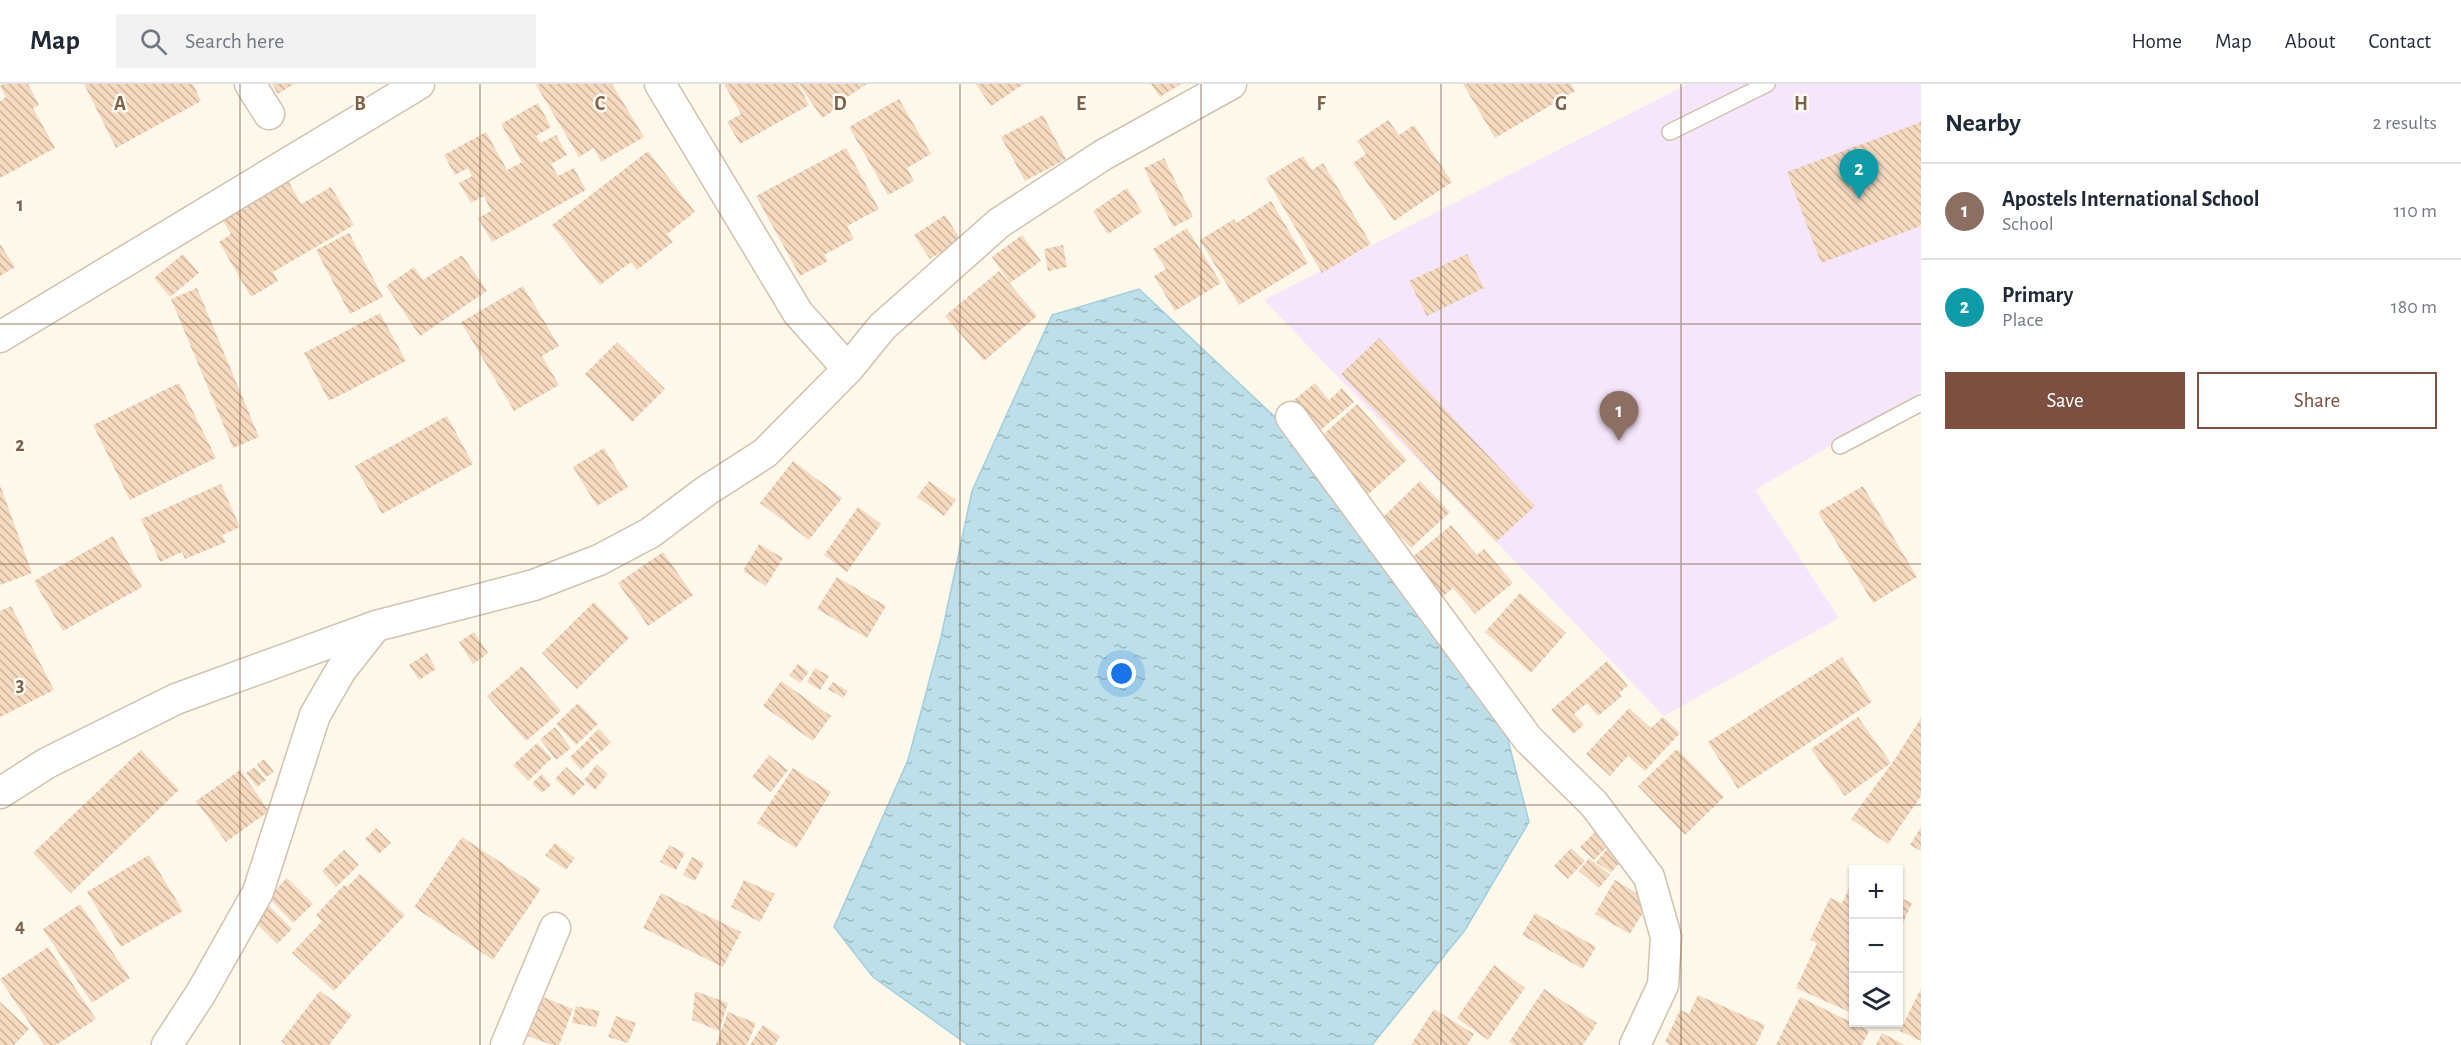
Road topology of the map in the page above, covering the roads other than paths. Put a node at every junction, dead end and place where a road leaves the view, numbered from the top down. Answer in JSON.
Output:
{"nodes":[{"id":1,"x":250,"y":84,"type":"edge"},
{"id":2,"x":418,"y":84,"type":"edge"},
{"id":3,"x":660,"y":84,"type":"edge"},
{"id":4,"x":1231,"y":84,"type":"edge"},
{"id":5,"x":1767,"y":84,"type":"edge"},
{"id":6,"x":269,"y":114,"type":"dead end"},
{"id":7,"x":1670,"y":132,"type":"dead end"},
{"id":8,"x":0,"y":338,"type":"edge"},
{"id":9,"x":848,"y":369,"type":"junction"},
{"id":10,"x":1921,"y":403,"type":"edge"},
{"id":11,"x":1290,"y":417,"type":"dead end"},
{"id":12,"x":1840,"y":446,"type":"dead end"},
{"id":13,"x":376,"y":626,"type":"junction"},
{"id":14,"x":0,"y":793,"type":"edge"},
{"id":15,"x":555,"y":928,"type":"dead end"},
{"id":16,"x":167,"y":1045,"type":"edge"},
{"id":17,"x":506,"y":1045,"type":"edge"},
{"id":18,"x":1635,"y":1045,"type":"edge"}],
"edges":[{"from":1,"to":6,"type":"street"},
{"from":2,"to":8,"type":"street"},
{"from":3,"to":9,"type":"street"},
{"from":4,"to":9,"type":"street"},
{"from":5,"to":7,"type":"lane"},
{"from":9,"to":13,"type":"street"},
{"from":10,"to":12,"type":"lane"},
{"from":11,"to":18,"type":"street"},
{"from":13,"to":14,"type":"street"},
{"from":13,"to":16,"type":"street"},
{"from":15,"to":17,"type":"street"}]}
